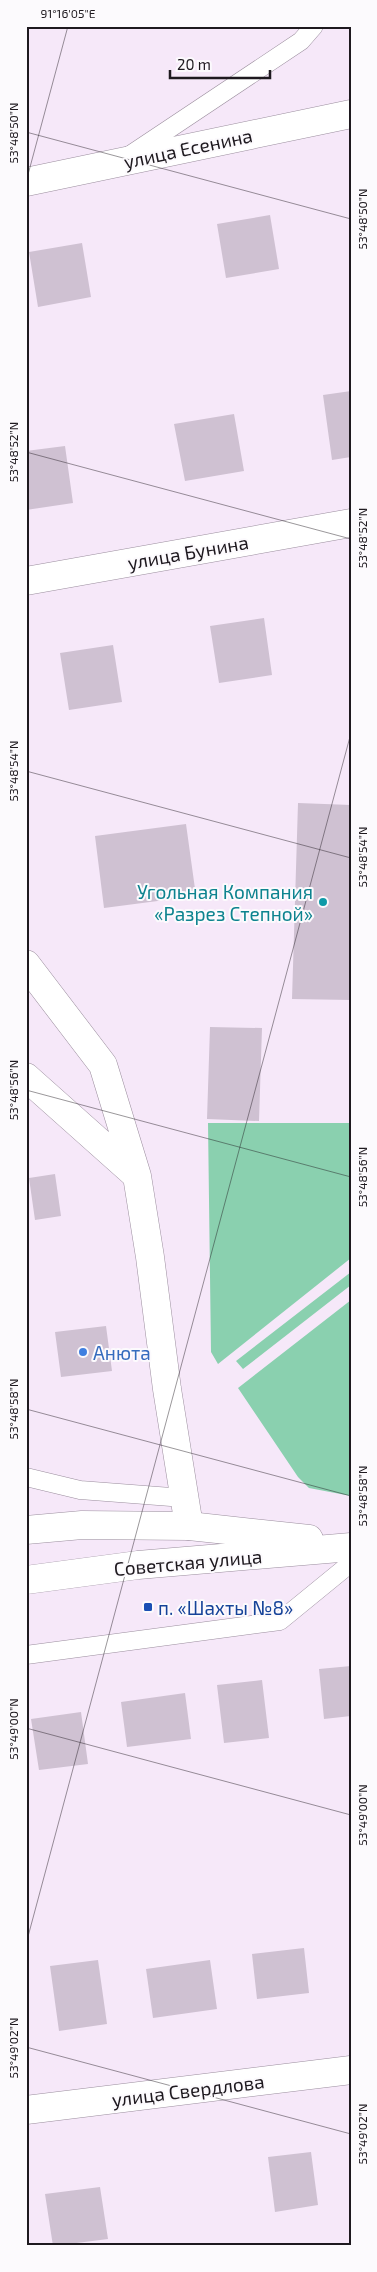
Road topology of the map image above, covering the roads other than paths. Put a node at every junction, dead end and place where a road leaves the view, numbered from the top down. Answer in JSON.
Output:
{"nodes":[{"id":1,"x":314,"y":26,"type":"edge"},
{"id":2,"x":351,"y":114,"type":"edge"},
{"id":3,"x":120,"y":162,"type":"junction"},
{"id":4,"x":26,"y":182,"type":"edge"},
{"id":5,"x":351,"y":523,"type":"edge"},
{"id":6,"x":26,"y":581,"type":"edge"},
{"id":7,"x":26,"y":964,"type":"edge"},
{"id":8,"x":26,"y":1076,"type":"edge"},
{"id":9,"x":137,"y":1176,"type":"junction"},
{"id":10,"x":26,"y":1477,"type":"edge"},
{"id":11,"x":184,"y":1498,"type":"junction"},
{"id":12,"x":189,"y":1526,"type":"junction"},
{"id":13,"x":26,"y":1530,"type":"edge"},
{"id":14,"x":351,"y":1543,"type":"edge"},
{"id":15,"x":351,"y":1547,"type":"edge"},
{"id":16,"x":351,"y":1563,"type":"edge"},
{"id":17,"x":26,"y":1580,"type":"edge"},
{"id":18,"x":26,"y":1655,"type":"edge"},
{"id":19,"x":351,"y":2070,"type":"edge"},
{"id":20,"x":26,"y":2110,"type":"edge"}],
"edges":[{"from":1,"to":3,"type":"lane"},
{"from":2,"to":3,"type":"street","name":"улица Есенина"},
{"from":3,"to":4,"type":"street","name":"улица Есенина"},
{"from":5,"to":6,"type":"street","name":"улица Бунина"},
{"from":7,"to":9,"type":"street"},
{"from":8,"to":9,"type":"street"},
{"from":9,"to":11,"type":"street"},
{"from":10,"to":11,"type":"lane"},
{"from":11,"to":12,"type":"street"},
{"from":12,"to":13,"type":"street","name":"Советская улица"},
{"from":12,"to":14,"type":"street","name":"Советская улица"},
{"from":15,"to":17,"type":"street","name":"Советская улица"},
{"from":16,"to":18,"type":"lane"},
{"from":19,"to":20,"type":"street","name":"улица Свердлова"}]}
